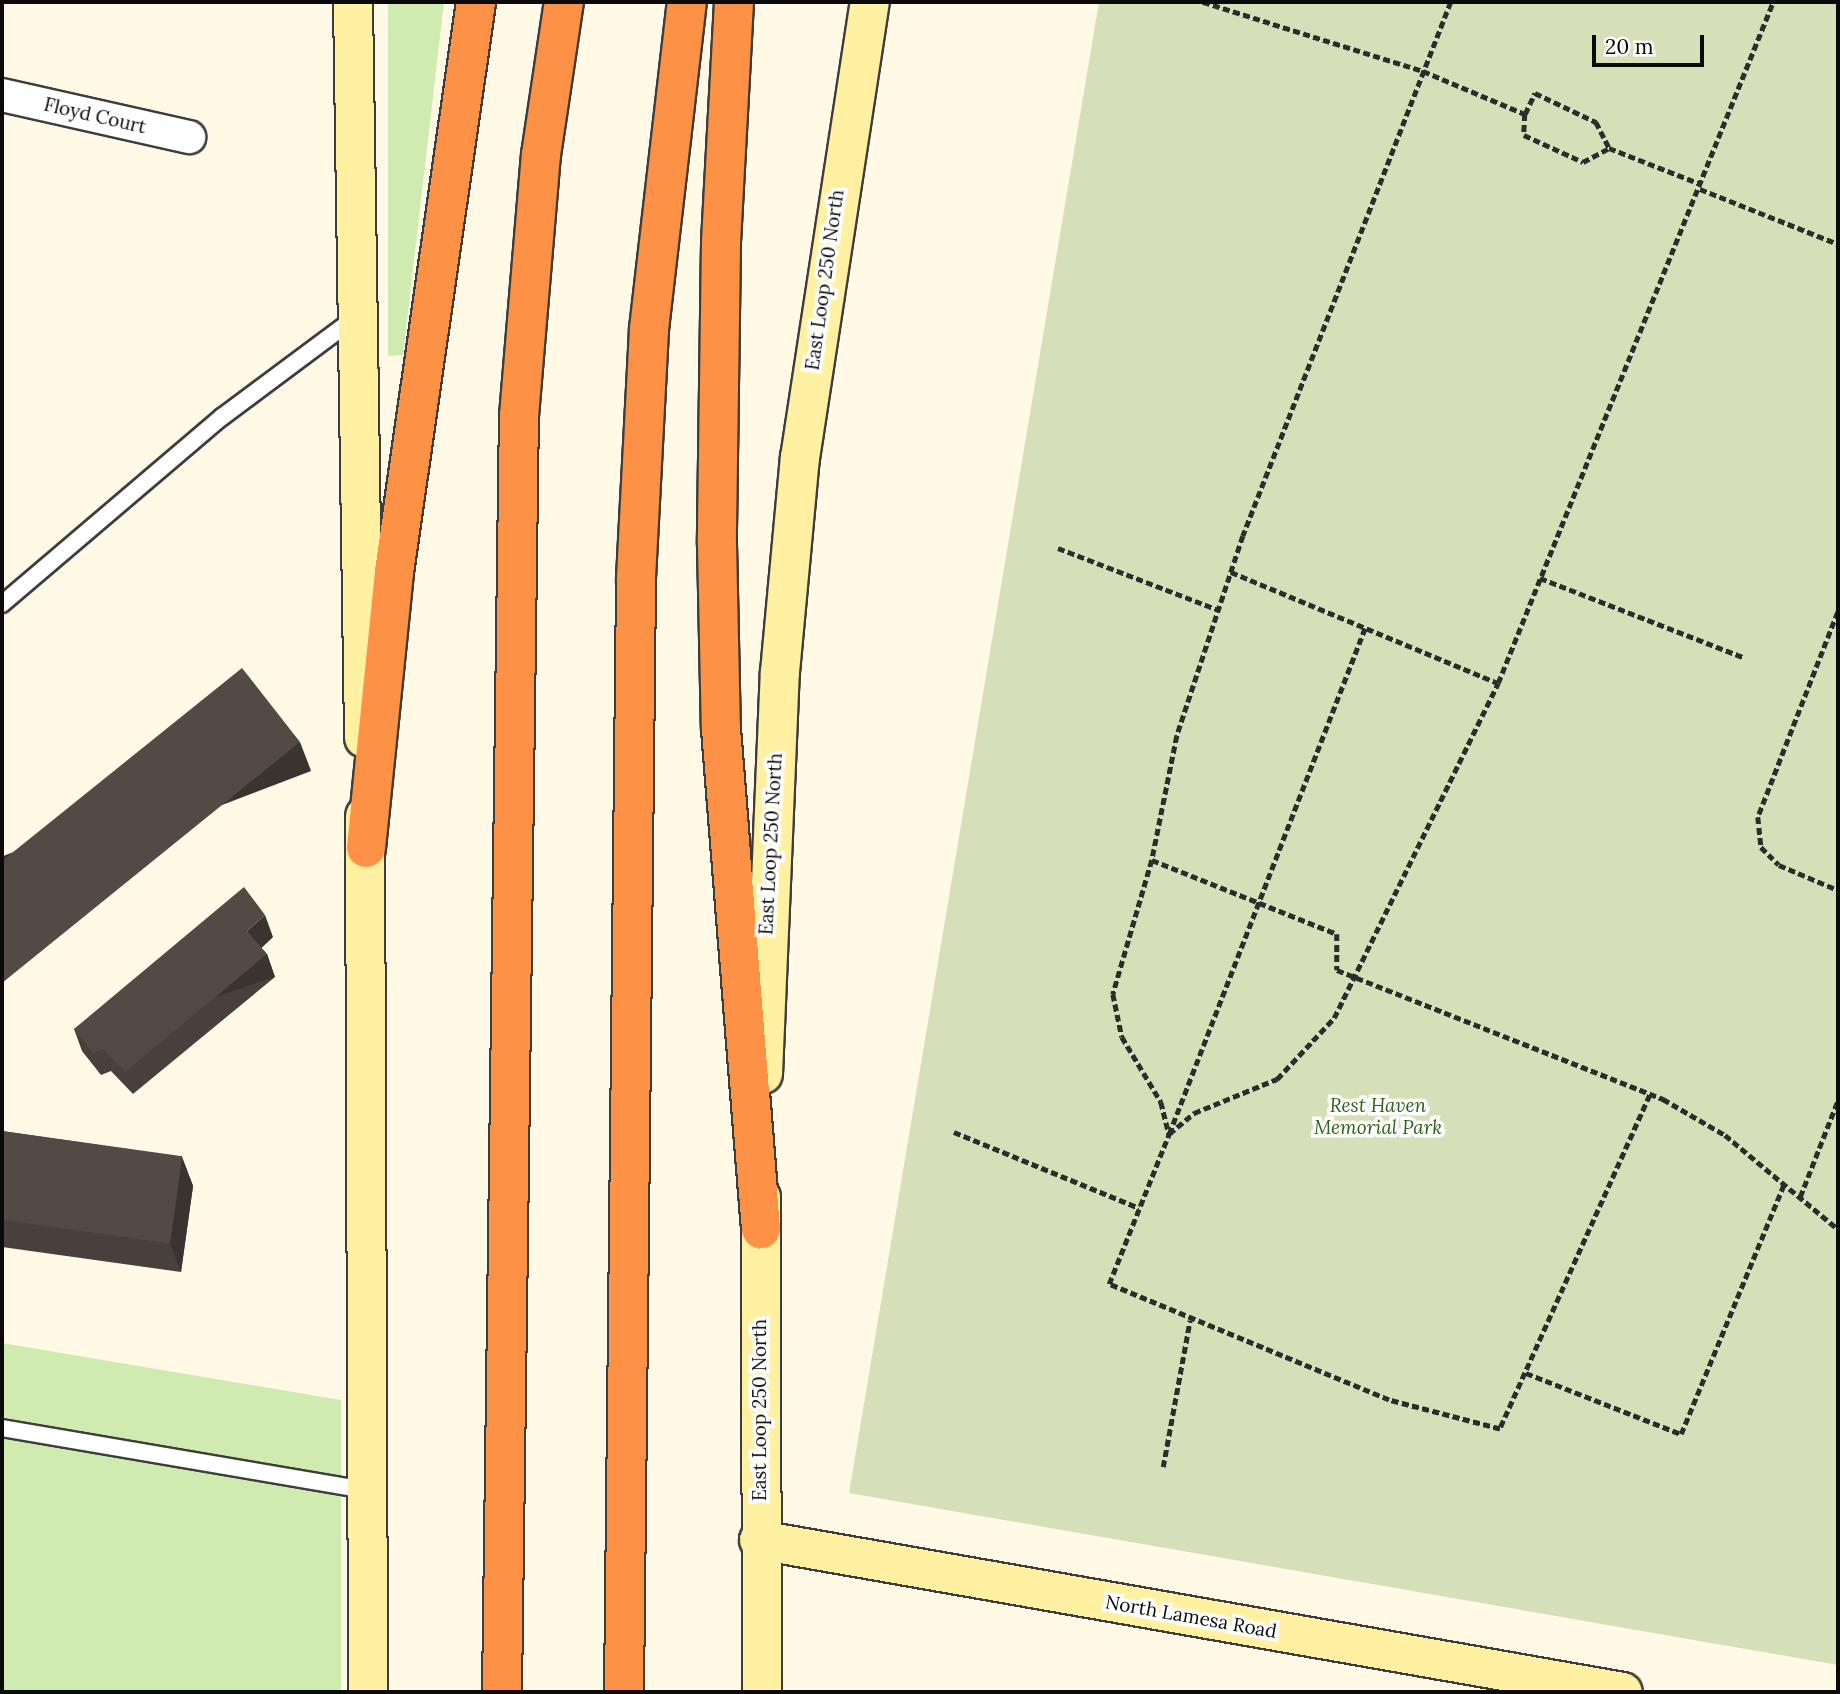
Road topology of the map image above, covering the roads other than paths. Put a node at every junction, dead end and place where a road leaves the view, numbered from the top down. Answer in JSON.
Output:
{"nodes":[{"id":1,"x":353,"y":2,"type":"edge"},
{"id":2,"x":476,"y":2,"type":"edge"},
{"id":3,"x":564,"y":2,"type":"edge"},
{"id":4,"x":687,"y":2,"type":"edge"},
{"id":5,"x":734,"y":2,"type":"edge"},
{"id":6,"x":870,"y":2,"type":"edge"},
{"id":7,"x":2,"y":96,"type":"edge"},
{"id":8,"x":189,"y":137,"type":"dead end"},
{"id":9,"x":358,"y":315,"type":"junction"},
{"id":10,"x":2,"y":604,"type":"edge"},
{"id":11,"x":366,"y":848,"type":"junction"},
{"id":12,"x":761,"y":1229,"type":"junction"},
{"id":13,"x":2,"y":1428,"type":"edge"},
{"id":14,"x":364,"y":1490,"type":"junction"},
{"id":15,"x":759,"y":1540,"type":"junction"},
{"id":16,"x":368,"y":1692,"type":"edge"},
{"id":17,"x":502,"y":1692,"type":"edge"},
{"id":18,"x":624,"y":1692,"type":"edge"},
{"id":19,"x":762,"y":1692,"type":"edge"},
{"id":20,"x":1623,"y":1692,"type":"edge"}],
"edges":[{"from":1,"to":9,"type":"main road"},
{"from":2,"to":11,"type":"highway"},
{"from":3,"to":17,"type":"highway"},
{"from":4,"to":18,"type":"highway"},
{"from":5,"to":12,"type":"highway"},
{"from":6,"to":12,"type":"main road","name":"East Loop 250 North"},
{"from":7,"to":8,"type":"street","name":"Floyd Court"},
{"from":9,"to":10,"type":"lane"},
{"from":9,"to":11,"type":"main road"},
{"from":11,"to":14,"type":"main road"},
{"from":12,"to":15,"type":"main road","name":"East Loop 250 North"},
{"from":13,"to":14,"type":"lane"},
{"from":14,"to":16,"type":"main road"},
{"from":15,"to":19,"type":"main road","name":"East Loop 250 North"},
{"from":15,"to":20,"type":"main road","name":"North Lamesa Road"}]}
